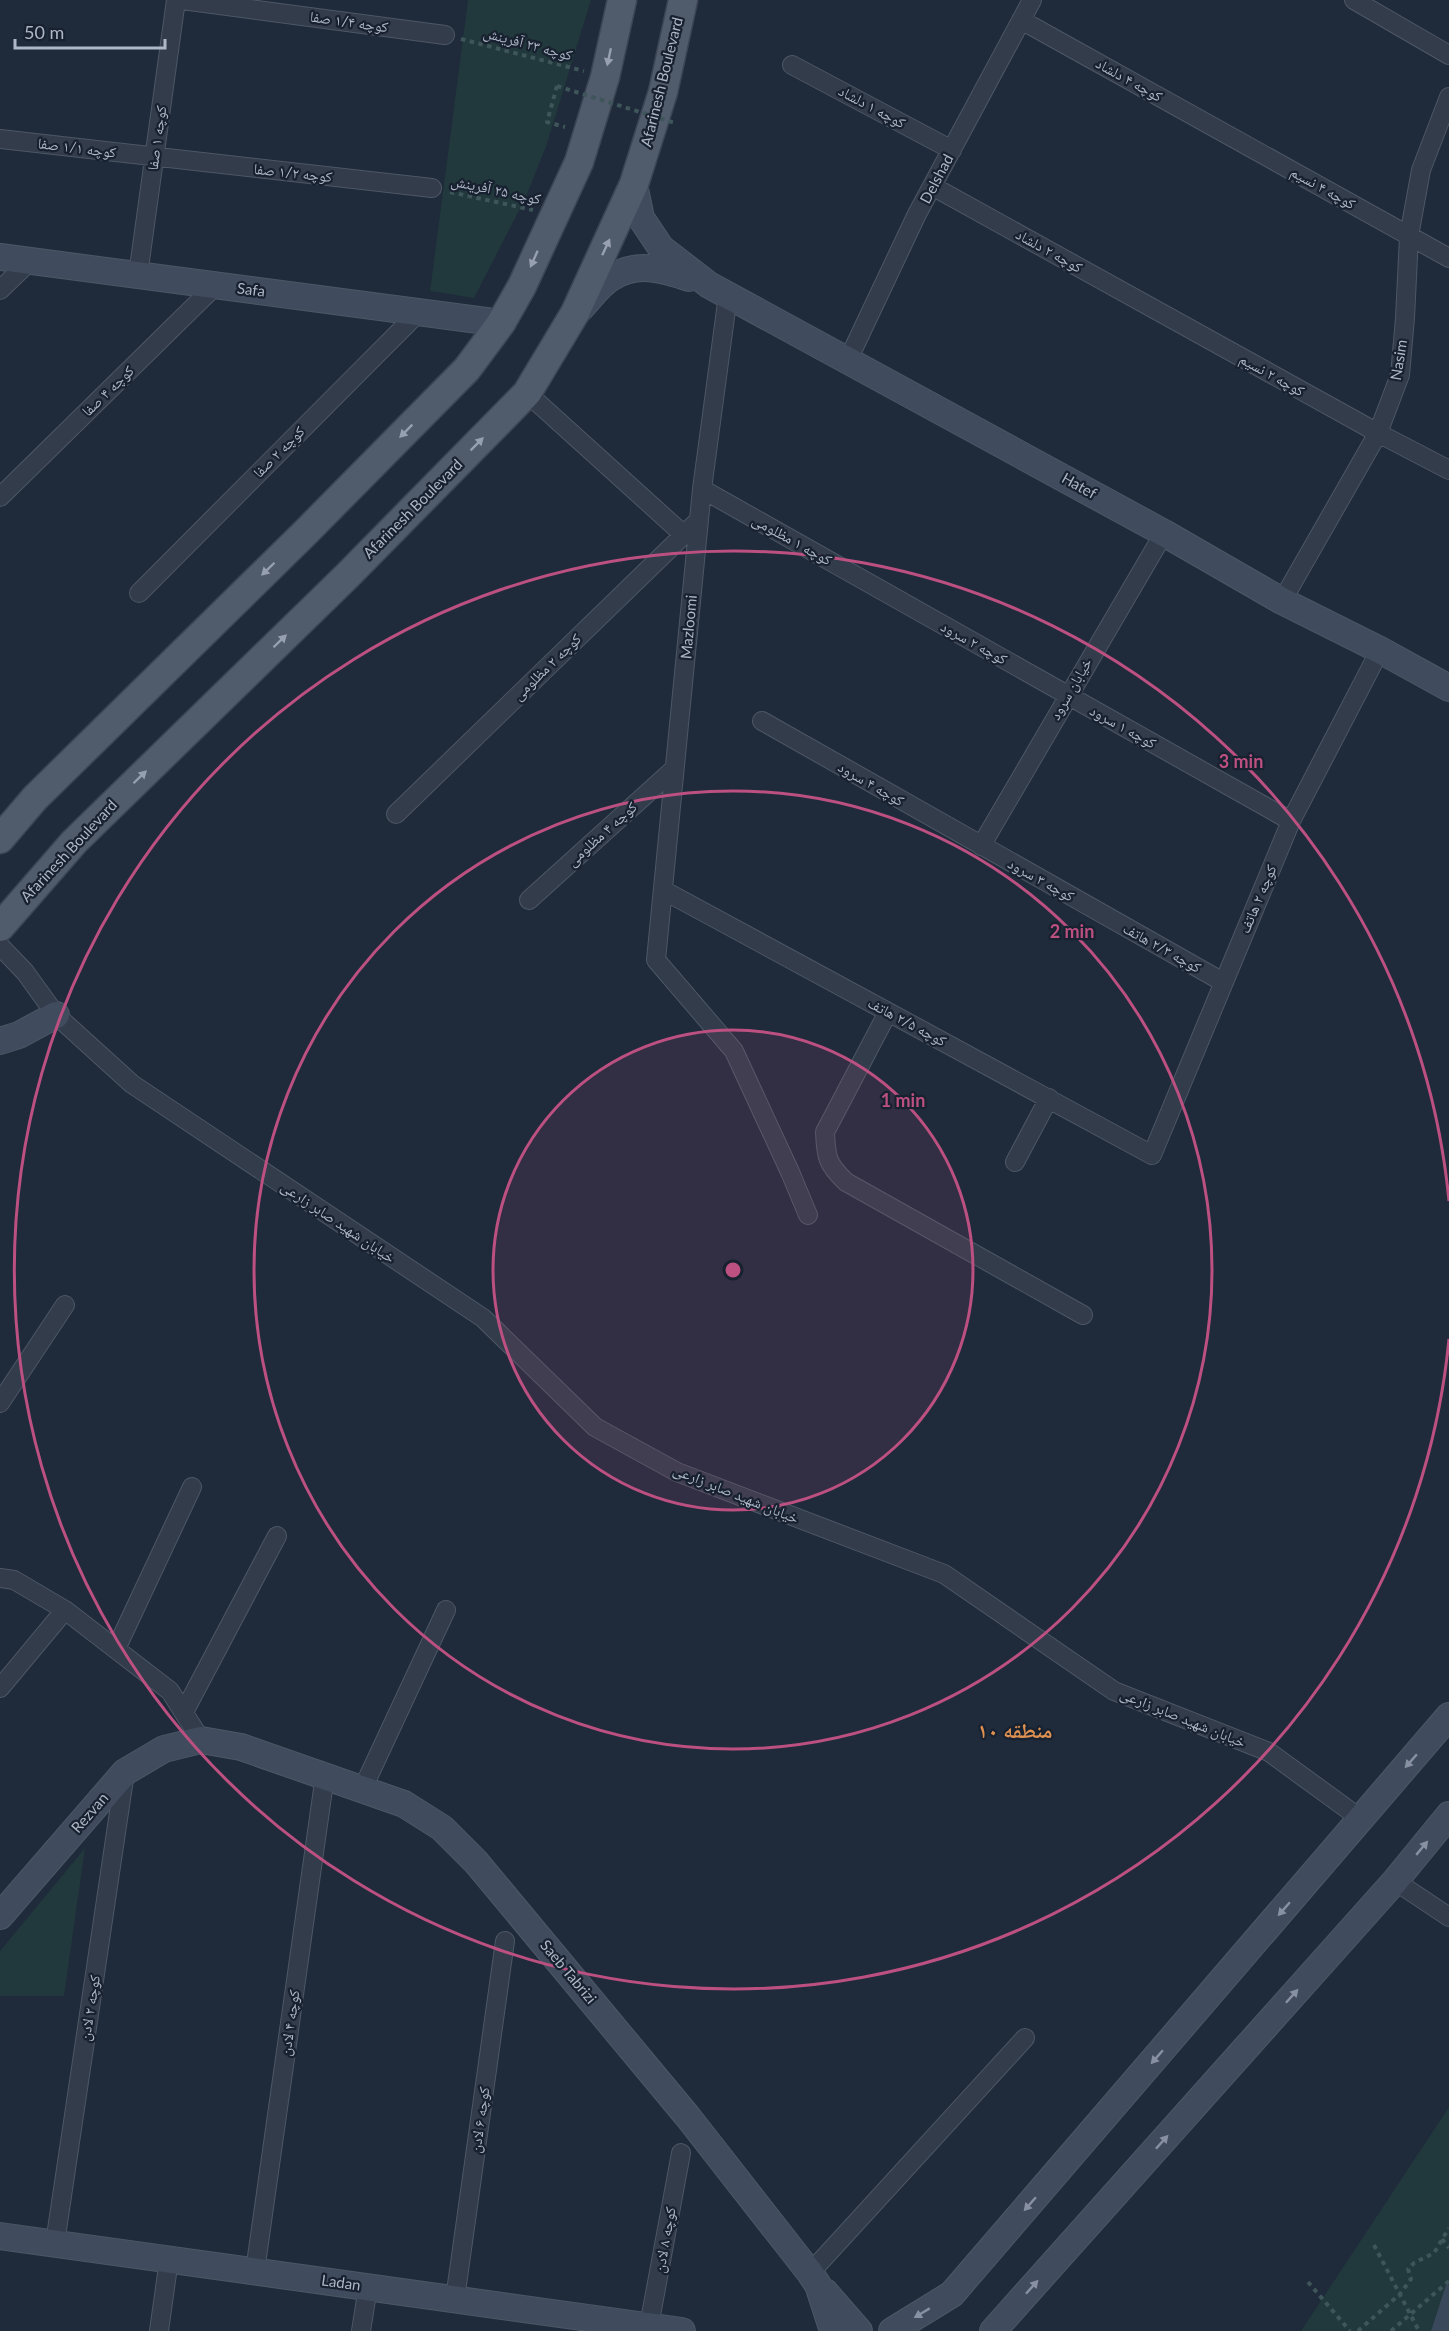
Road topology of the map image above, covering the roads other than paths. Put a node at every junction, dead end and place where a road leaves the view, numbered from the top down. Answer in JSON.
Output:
{"nodes":[{"id":1,"x":176,"y":0,"type":"edge"},
{"id":2,"x":182,"y":0,"type":"edge"},
{"id":3,"x":622,"y":0,"type":"edge"},
{"id":4,"x":683,"y":0,"type":"edge"},
{"id":5,"x":1032,"y":0,"type":"edge"},
{"id":6,"x":1354,"y":0,"type":"edge"},
{"id":7,"x":1021,"y":20,"type":"junction"},
{"id":8,"x":445,"y":35,"type":"road end"},
{"id":9,"x":1449,"y":56,"type":"edge"},
{"id":10,"x":792,"y":65,"type":"dead end"},
{"id":11,"x":1449,"y":97,"type":"edge"},
{"id":12,"x":0,"y":139,"type":"edge"},
{"id":13,"x":1238,"y":141,"type":"joint"},
{"id":14,"x":952,"y":150,"type":"junction"},
{"id":15,"x":154,"y":157,"type":"junction"},
{"id":16,"x":634,"y":184,"type":"junction"},
{"id":17,"x":932,"y":186,"type":"junction"},
{"id":18,"x":432,"y":188,"type":"road end"},
{"id":19,"x":1408,"y":236,"type":"junction"},
{"id":20,"x":0,"y":257,"type":"edge"},
{"id":21,"x":1449,"y":258,"type":"edge"},
{"id":22,"x":30,"y":261,"type":"junction"},
{"id":23,"x":138,"y":275,"type":"junction"},
{"id":24,"x":216,"y":285,"type":"junction"},
{"id":25,"x":0,"y":290,"type":"edge"},
{"id":26,"x":719,"y":290,"type":"junction"},
{"id":27,"x":419,"y":312,"type":"junction"},
{"id":28,"x":575,"y":313,"type":"junction"},
{"id":29,"x":1166,"y":316,"type":"joint"},
{"id":30,"x":501,"y":323,"type":"junction"},
{"id":31,"x":848,"y":360,"type":"junction"},
{"id":32,"x":527,"y":393,"type":"junction"},
{"id":33,"x":1378,"y":433,"type":"junction"},
{"id":34,"x":1449,"y":470,"type":"edge"},
{"id":35,"x":702,"y":489,"type":"junction"},
{"id":36,"x":0,"y":498,"type":"edge"},
{"id":37,"x":699,"y":521,"type":"junction"},
{"id":38,"x":1164,"y":532,"type":"junction"},
{"id":39,"x":684,"y":535,"type":"junction"},
{"id":40,"x":882,"y":591,"type":"joint"},
{"id":41,"x":139,"y":593,"type":"dead end"},
{"id":42,"x":1282,"y":601,"type":"junction"},
{"id":43,"x":1380,"y":650,"type":"junction"},
{"id":44,"x":1449,"y":688,"type":"edge"},
{"id":45,"x":1067,"y":695,"type":"junction"},
{"id":46,"x":762,"y":721,"type":"dead end"},
{"id":47,"x":674,"y":769,"type":"junction"},
{"id":48,"x":396,"y":814,"type":"dead end"},
{"id":49,"x":1291,"y":821,"type":"junction"},
{"id":50,"x":0,"y":839,"type":"edge"},
{"id":51,"x":981,"y":846,"type":"junction"},
{"id":52,"x":663,"y":890,"type":"junction"},
{"id":53,"x":529,"y":900,"type":"dead end"},
{"id":54,"x":1101,"y":914,"type":"joint"},
{"id":55,"x":0,"y":927,"type":"edge"},
{"id":56,"x":0,"y":946,"type":"edge"},
{"id":57,"x":1223,"y":982,"type":"junction"},
{"id":58,"x":888,"y":1012,"type":"junction"},
{"id":59,"x":56,"y":1015,"type":"junction"},
{"id":60,"x":0,"y":1041,"type":"edge"},
{"id":61,"x":1048,"y":1098,"type":"junction"},
{"id":62,"x":1152,"y":1155,"type":"joint"},
{"id":63,"x":1016,"y":1162,"type":"dead end"},
{"id":64,"x":808,"y":1215,"type":"dead end"},
{"id":65,"x":65,"y":1305,"type":"dead end"},
{"id":66,"x":1083,"y":1315,"type":"dead end"},
{"id":67,"x":0,"y":1403,"type":"edge"},
{"id":68,"x":192,"y":1487,"type":"dead end"},
{"id":69,"x":277,"y":1536,"type":"dead end"},
{"id":70,"x":0,"y":1578,"type":"edge"},
{"id":71,"x":65,"y":1610,"type":"junction"},
{"id":72,"x":446,"y":1610,"type":"dead end"},
{"id":73,"x":116,"y":1649,"type":"junction"},
{"id":74,"x":0,"y":1688,"type":"edge"},
{"id":75,"x":184,"y":1713,"type":"junction"},
{"id":76,"x":1449,"y":1716,"type":"edge"},
{"id":77,"x":201,"y":1740,"type":"junction"},
{"id":78,"x":126,"y":1772,"type":"junction"},
{"id":79,"x":325,"y":1774,"type":"junction"},
{"id":80,"x":363,"y":1788,"type":"junction"},
{"id":81,"x":1449,"y":1815,"type":"edge"},
{"id":82,"x":1361,"y":1819,"type":"junction"},
{"id":83,"x":1395,"y":1881,"type":"junction"},
{"id":84,"x":0,"y":1916,"type":"edge"},
{"id":85,"x":1449,"y":1917,"type":"edge"},
{"id":86,"x":505,"y":1941,"type":"dead end"},
{"id":87,"x":1025,"y":2038,"type":"dead end"},
{"id":88,"x":681,"y":2153,"type":"dead end"},
{"id":89,"x":0,"y":2236,"type":"edge"},
{"id":90,"x":55,"y":2243,"type":"junction"},
{"id":91,"x":169,"y":2259,"type":"junction"},
{"id":92,"x":255,"y":2271,"type":"junction"},
{"id":93,"x":814,"y":2279,"type":"junction"},
{"id":94,"x":368,"y":2287,"type":"junction"},
{"id":95,"x":455,"y":2299,"type":"junction"},
{"id":96,"x":560,"y":2323,"type":"edge"},
{"id":97,"x":649,"y":2326,"type":"junction"},
{"id":98,"x":159,"y":2331,"type":"edge"},
{"id":99,"x":361,"y":2331,"type":"edge"},
{"id":100,"x":682,"y":2331,"type":"edge"},
{"id":101,"x":833,"y":2331,"type":"edge"},
{"id":102,"x":859,"y":2331,"type":"edge"},
{"id":103,"x":892,"y":2331,"type":"edge"},
{"id":104,"x":993,"y":2331,"type":"edge"}],
"edges":[{"from":1,"to":15,"type":"street","name":"کوچه ۱ صفا"},
{"from":2,"to":8,"type":"street","name":"کوچه ۱/۴ صفا"},
{"from":3,"to":30,"type":"main road","one_way":true},
{"from":4,"to":16,"type":"main road","name":"Afarinesh Boulevard"},
{"from":5,"to":7,"type":"street","name":"Delshad"},
{"from":6,"to":9,"type":"street"},
{"from":7,"to":13,"type":"street","name":"کوچه ۴ دلشاد"},
{"from":7,"to":14,"type":"street","name":"Delshad"},
{"from":10,"to":14,"type":"street","name":"کوچه ۱ دلشاد"},
{"from":11,"to":19,"type":"street","name":"Nasim"},
{"from":12,"to":15,"type":"street","name":"کوچه ۱/۱ صفا"},
{"from":13,"to":19,"type":"street","name":"کوچه ۴ نسیم"},
{"from":14,"to":17,"type":"street","name":"Delshad"},
{"from":15,"to":18,"type":"street","name":"کوچه ۱/۲ صفا"},
{"from":15,"to":23,"type":"street","name":"کوچه ۱ صفا"},
{"from":16,"to":26,"type":"street","name":"Hatef"},
{"from":28,"to":16,"type":"main road","name":"Afarinesh Boulevard","one_way":true},
{"from":17,"to":29,"type":"street","name":"کوچه ۲ دلشاد"},
{"from":17,"to":31,"type":"street","name":"Delshad"},
{"from":19,"to":21,"type":"street","name":"کوچه ۴ نسیم"},
{"from":19,"to":33,"type":"street","name":"Nasim"},
{"from":20,"to":22,"type":"street","name":"Safa"},
{"from":22,"to":23,"type":"street","name":"Safa"},
{"from":22,"to":25,"type":"street"},
{"from":23,"to":24,"type":"street","name":"Safa"},
{"from":24,"to":27,"type":"street","name":"Safa"},
{"from":24,"to":36,"type":"street","name":"کوچه ۴ صفا"},
{"from":26,"to":28,"type":"street","name":"Hatef"},
{"from":26,"to":31,"type":"street","name":"Hatef"},
{"from":26,"to":35,"type":"street","name":"Mazloomi"},
{"from":27,"to":30,"type":"street","name":"Safa"},
{"from":27,"to":41,"type":"street","name":"کوچه ۲ صفا"},
{"from":28,"to":32,"type":"main road","name":"Afarinesh Boulevard"},
{"from":29,"to":33,"type":"street","name":"کوچه ۲ نسیم"},
{"from":30,"to":50,"type":"main road","one_way":true},
{"from":31,"to":38,"type":"street","name":"Hatef"},
{"from":32,"to":39,"type":"street"},
{"from":55,"to":32,"type":"main road","name":"Afarinesh Boulevard","one_way":true},
{"from":33,"to":34,"type":"street","name":"کوچه ۲ نسیم"},
{"from":33,"to":42,"type":"street","name":"Nasim"},
{"from":35,"to":37,"type":"street","name":"Mazloomi"},
{"from":35,"to":40,"type":"street","name":"کوچه ۱ مظلومی"},
{"from":37,"to":39,"type":"street","name":"کوچه ۲ مظلومی"},
{"from":37,"to":47,"type":"street","name":"Mazloomi"},
{"from":38,"to":42,"type":"street","name":"Hatef"},
{"from":38,"to":45,"type":"street","name":"خیابان سرود"},
{"from":39,"to":48,"type":"street","name":"کوچه ۲ مظلومی"},
{"from":40,"to":45,"type":"street","name":"کوچه ۲ سرود"},
{"from":42,"to":43,"type":"street","name":"Hatef"},
{"from":43,"to":44,"type":"street","name":"Hatef"},
{"from":43,"to":49,"type":"street","name":"کوچه ۲ هاتف"},
{"from":45,"to":49,"type":"street","name":"کوچه ۱ سرود"},
{"from":45,"to":51,"type":"street","name":"خیابان سرود"},
{"from":46,"to":51,"type":"street","name":"کوچه ۴ سرود"},
{"from":47,"to":52,"type":"street","name":"Mazloomi"},
{"from":47,"to":53,"type":"street","name":"کوچه ۴ مظلومی"},
{"from":49,"to":57,"type":"street","name":"کوچه ۲ هاتف"},
{"from":51,"to":54,"type":"street","name":"کوچه ۳ سرود"},
{"from":52,"to":58,"type":"street","name":"کوچه ۲/۵ هاتف"},
{"from":52,"to":64,"type":"street","name":"Mazloomi"},
{"from":54,"to":57,"type":"street","name":"کوچه ۲/۳ هاتف"},
{"from":56,"to":59,"type":"street","name":"خیابان شهید صابر زارعی"},
{"from":57,"to":62,"type":"street","name":"کوچه ۲ هاتف"},
{"from":58,"to":61,"type":"street","name":"کوچه ۲/۵ هاتف"},
{"from":58,"to":66,"type":"street"},
{"from":59,"to":60,"type":"street"},
{"from":59,"to":82,"type":"street","name":"خیابان شهید صابر زارعی"},
{"from":61,"to":62,"type":"street","name":"کوچه ۲/۵ هاتف"},
{"from":61,"to":63,"type":"street"},
{"from":65,"to":67,"type":"street"},
{"from":68,"to":73,"type":"street"},
{"from":69,"to":75,"type":"street"},
{"from":70,"to":71,"type":"street"},
{"from":71,"to":73,"type":"street"},
{"from":71,"to":74,"type":"street"},
{"from":72,"to":80,"type":"street"},
{"from":73,"to":75,"type":"street"},
{"from":75,"to":77,"type":"street"},
{"from":76,"to":82,"type":"street","one_way":true},
{"from":77,"to":78,"type":"street","name":"Rezvan"},
{"from":77,"to":79,"type":"street","name":"Saeb Tabrizi"},
{"from":78,"to":84,"type":"street","name":"Rezvan"},
{"from":78,"to":90,"type":"street","name":"کوچه ۲ لادن"},
{"from":79,"to":80,"type":"street","name":"Saeb Tabrizi"},
{"from":79,"to":92,"type":"street","name":"کوچه ۴ لادن"},
{"from":80,"to":93,"type":"street","name":"Saeb Tabrizi"},
{"from":83,"to":81,"type":"street","one_way":true},
{"from":82,"to":103,"type":"street","one_way":true},
{"from":83,"to":85,"type":"street"},
{"from":104,"to":83,"type":"street","one_way":true},
{"from":86,"to":95,"type":"street","name":"کوچه ۶ لادن"},
{"from":87,"to":93,"type":"street"},
{"from":88,"to":97,"type":"street","name":"کوچه ۸ لادن"},
{"from":89,"to":90,"type":"street","name":"Ladan"},
{"from":90,"to":91,"type":"street","name":"Ladan"},
{"from":91,"to":92,"type":"street","name":"Ladan"},
{"from":91,"to":98,"type":"street"},
{"from":92,"to":94,"type":"street","name":"Ladan"},
{"from":93,"to":101,"type":"street","name":"Saeb Tabrizi"},
{"from":93,"to":102,"type":"street"},
{"from":94,"to":95,"type":"street","name":"Ladan"},
{"from":94,"to":99,"type":"street"},
{"from":95,"to":96,"type":"street","name":"Ladan"},
{"from":96,"to":97,"type":"street","name":"Ladan"},
{"from":97,"to":100,"type":"street","name":"Ladan"}]}
